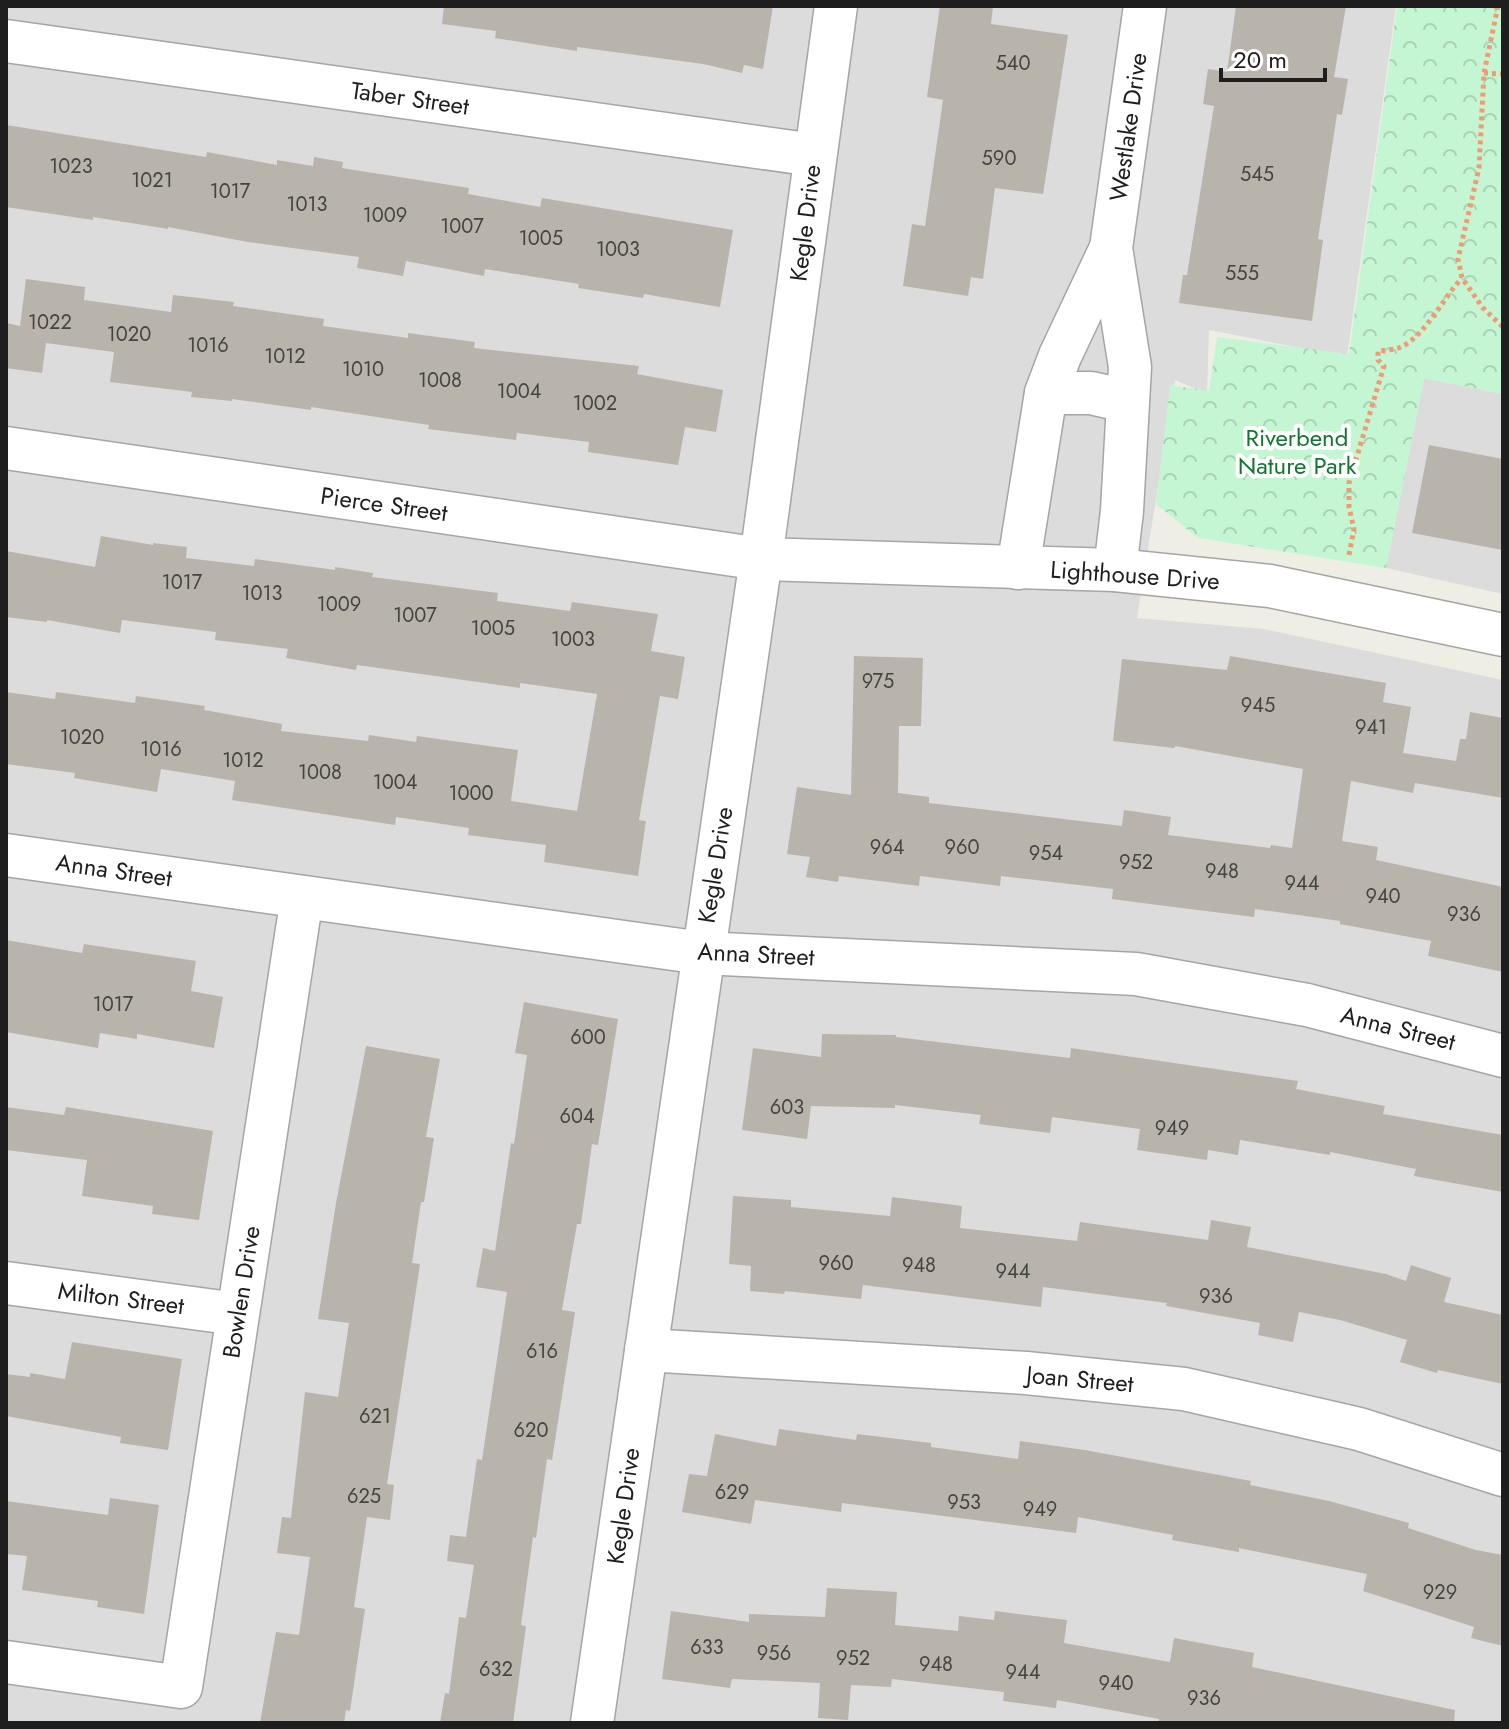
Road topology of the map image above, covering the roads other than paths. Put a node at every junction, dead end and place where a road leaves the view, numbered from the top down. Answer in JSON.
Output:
{"nodes":[{"id":1,"x":836,"y":6,"type":"edge"},
{"id":2,"x":1145,"y":6,"type":"edge"},
{"id":3,"x":6,"y":41,"type":"edge"},
{"id":4,"x":814,"y":155,"type":"junction"},
{"id":5,"x":1111,"y":248,"type":"junction"},
{"id":6,"x":1046,"y":393,"type":"junction"},
{"id":7,"x":1126,"y":401,"type":"junction"},
{"id":8,"x":6,"y":448,"type":"edge"},
{"id":9,"x":761,"y":559,"type":"junction"},
{"id":10,"x":1018,"y":568,"type":"junction"},
{"id":11,"x":1115,"y":570,"type":"junction"},
{"id":12,"x":1503,"y":635,"type":"edge"},
{"id":13,"x":6,"y":855,"type":"edge"},
{"id":14,"x":302,"y":897,"type":"junction"},
{"id":15,"x":702,"y":953,"type":"junction"},
{"id":16,"x":1503,"y":1056,"type":"edge"},
{"id":17,"x":6,"y":1283,"type":"edge"},
{"id":18,"x":237,"y":1314,"type":"junction"},
{"id":19,"x":646,"y":1350,"type":"junction"},
{"id":20,"x":1503,"y":1475,"type":"edge"},
{"id":21,"x":6,"y":1662,"type":"edge"},
{"id":22,"x":592,"y":1723,"type":"edge"}],
"edges":[{"from":1,"to":4,"type":"street","name":"Kegle Drive"},
{"from":2,"to":5,"type":"street","name":"Westlake Drive"},
{"from":3,"to":4,"type":"street","name":"Taber Street"},
{"from":4,"to":9,"type":"street","name":"Kegle Drive"},
{"from":5,"to":6,"type":"street","name":"Westlake Drive"},
{"from":5,"to":7,"type":"street","name":"Westlake Drive"},
{"from":6,"to":7,"type":"street"},
{"from":6,"to":10,"type":"street","name":"Westlake Drive"},
{"from":7,"to":11,"type":"street","name":"Westlake Drive"},
{"from":8,"to":9,"type":"street","name":"Pierce Street"},
{"from":9,"to":10,"type":"street","name":"Lighthouse Drive"},
{"from":9,"to":15,"type":"street","name":"Kegle Drive"},
{"from":10,"to":11,"type":"street","name":"Lighthouse Drive"},
{"from":11,"to":12,"type":"street","name":"Lighthouse Drive"},
{"from":13,"to":14,"type":"street","name":"Anna Street"},
{"from":14,"to":15,"type":"street","name":"Anna Street"},
{"from":14,"to":18,"type":"street","name":"Bowlen Drive"},
{"from":15,"to":16,"type":"street","name":"Anna Street"},
{"from":15,"to":19,"type":"street","name":"Kegle Drive"},
{"from":17,"to":18,"type":"street","name":"Milton Street"},
{"from":18,"to":21,"type":"street","name":"Bowlen Drive"},
{"from":19,"to":20,"type":"street","name":"Joan Street"},
{"from":19,"to":22,"type":"street","name":"Kegle Drive"}]}
